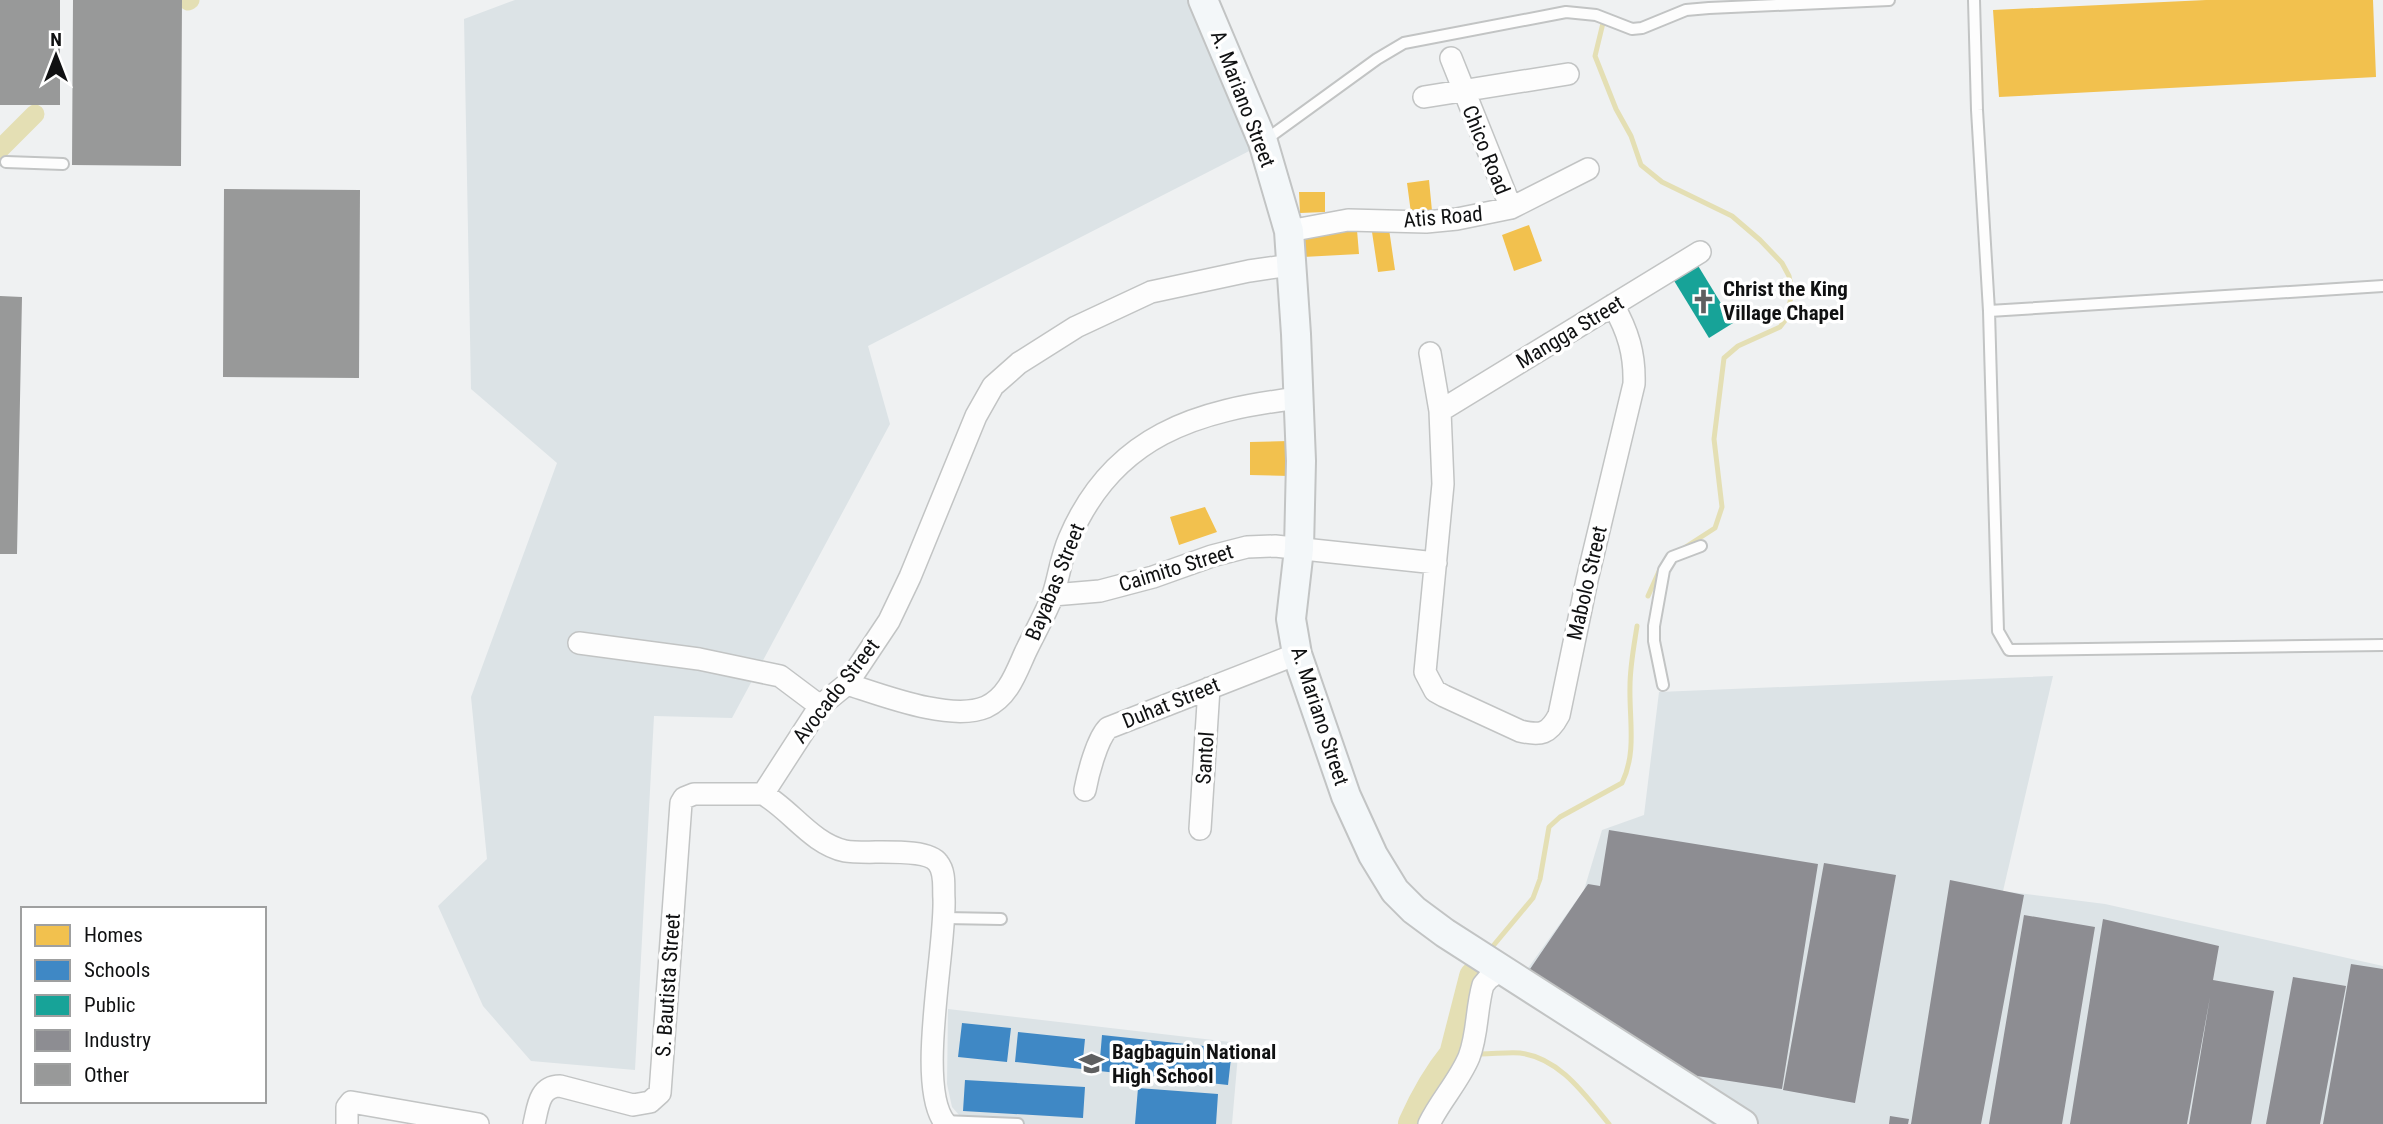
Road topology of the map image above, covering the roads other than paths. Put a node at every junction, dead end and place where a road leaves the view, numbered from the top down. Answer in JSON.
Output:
{"nodes":[{"id":1,"x":1203,"y":0,"type":"edge"},
{"id":2,"x":1889,"y":0,"type":"edge"},
{"id":3,"x":1974,"y":0,"type":"edge"},
{"id":4,"x":1451,"y":58,"type":"dead end"},
{"id":5,"x":1568,"y":74,"type":"dead end"},
{"id":6,"x":1462,"y":91,"type":"junction"},
{"id":7,"x":1424,"y":97,"type":"dead end"},
{"id":8,"x":1263,"y":142,"type":"junction"},
{"id":9,"x":6,"y":162,"type":"dead end"},
{"id":10,"x":63,"y":164,"type":"dead end"},
{"id":11,"x":1588,"y":169,"type":"dead end"},
{"id":12,"x":1511,"y":208,"type":"junction"},
{"id":13,"x":1289,"y":231,"type":"junction"},
{"id":14,"x":1700,"y":252,"type":"dead end"},
{"id":15,"x":1292,"y":265,"type":"junction"},
{"id":16,"x":2383,"y":286,"type":"edge"},
{"id":17,"x":1613,"y":305,"type":"junction"},
{"id":18,"x":1989,"y":311,"type":"junction"},
{"id":19,"x":1430,"y":353,"type":"dead end"},
{"id":20,"x":1300,"y":398,"type":"junction"},
{"id":21,"x":1440,"y":411,"type":"junction"},
{"id":22,"x":1700,"y":546,"type":"dead end"},
{"id":23,"x":1299,"y":549,"type":"junction"},
{"id":24,"x":1436,"y":563,"type":"junction"},
{"id":25,"x":1053,"y":595,"type":"junction"},
{"id":26,"x":579,"y":643,"type":"dead end"},
{"id":27,"x":2383,"y":645,"type":"edge"},
{"id":28,"x":1297,"y":654,"type":"junction"},
{"id":29,"x":847,"y":684,"type":"junction"},
{"id":30,"x":1663,"y":685,"type":"dead end"},
{"id":31,"x":1209,"y":688,"type":"junction"},
{"id":32,"x":820,"y":706,"type":"junction"},
{"id":33,"x":1085,"y":790,"type":"dead end"},
{"id":34,"x":763,"y":794,"type":"junction"},
{"id":35,"x":1200,"y":829,"type":"dead end"},
{"id":36,"x":944,"y":918,"type":"junction"},
{"id":37,"x":1001,"y":919,"type":"dead end"},
{"id":38,"x":1492,"y":963,"type":"junction"},
{"id":39,"x":347,"y":1116,"type":"edge"},
{"id":40,"x":944,"y":1122,"type":"edge"},
{"id":41,"x":478,"y":1124,"type":"edge"},
{"id":42,"x":534,"y":1124,"type":"edge"},
{"id":43,"x":1018,"y":1124,"type":"edge"},
{"id":44,"x":1429,"y":1124,"type":"edge"},
{"id":45,"x":1743,"y":1124,"type":"edge"}],
"edges":[{"from":1,"to":8,"type":"street","name":"A. Mariano Street"},
{"from":2,"to":8,"type":"lane"},
{"from":3,"to":18,"type":"lane"},
{"from":4,"to":6,"type":"street"},
{"from":5,"to":6,"type":"street","name":"Chico Road"},
{"from":6,"to":7,"type":"street","name":"Chico Road"},
{"from":6,"to":12,"type":"street","name":"Chico Road"},
{"from":8,"to":13,"type":"street","name":"A. Mariano Street"},
{"from":9,"to":10,"type":"lane"},
{"from":11,"to":12,"type":"street","name":"Atis Road"},
{"from":12,"to":13,"type":"street","name":"Atis Road"},
{"from":13,"to":15,"type":"street","name":"A. Mariano Street"},
{"from":14,"to":17,"type":"street","name":"Mangga Street"},
{"from":15,"to":20,"type":"street","name":"A. Mariano Street"},
{"from":15,"to":29,"type":"street","name":"Avocado Street"},
{"from":16,"to":18,"type":"lane"},
{"from":17,"to":21,"type":"street","name":"Mangga Street"},
{"from":17,"to":24,"type":"street","name":"Mabolo Street"},
{"from":18,"to":27,"type":"lane"},
{"from":19,"to":21,"type":"street"},
{"from":20,"to":23,"type":"street","name":"A. Mariano Street"},
{"from":20,"to":25,"type":"street","name":"Bayabas Street"},
{"from":21,"to":24,"type":"street"},
{"from":22,"to":30,"type":"lane"},
{"from":23,"to":24,"type":"street"},
{"from":23,"to":25,"type":"street","name":"Caimito Street"},
{"from":23,"to":28,"type":"street","name":"A. Mariano Street"},
{"from":25,"to":29,"type":"street","name":"Bayabas Street"},
{"from":26,"to":32,"type":"street"},
{"from":28,"to":31,"type":"street","name":"Duhat Street"},
{"from":28,"to":38,"type":"street","name":"A. Mariano Street"},
{"from":29,"to":32,"type":"street","name":"Avocado Street"},
{"from":31,"to":33,"type":"street","name":"Duhat Street"},
{"from":31,"to":35,"type":"street","name":"Santol"},
{"from":32,"to":34,"type":"street","name":"Avocado Street"},
{"from":34,"to":36,"type":"street"},
{"from":34,"to":42,"type":"street","name":"S. Bautista Street"},
{"from":36,"to":37,"type":"lane"},
{"from":36,"to":40,"type":"street"},
{"from":38,"to":44,"type":"street"},
{"from":38,"to":45,"type":"street","name":"A. Mariano Street"},
{"from":39,"to":41,"type":"street"},
{"from":40,"to":43,"type":"lane"}]}
